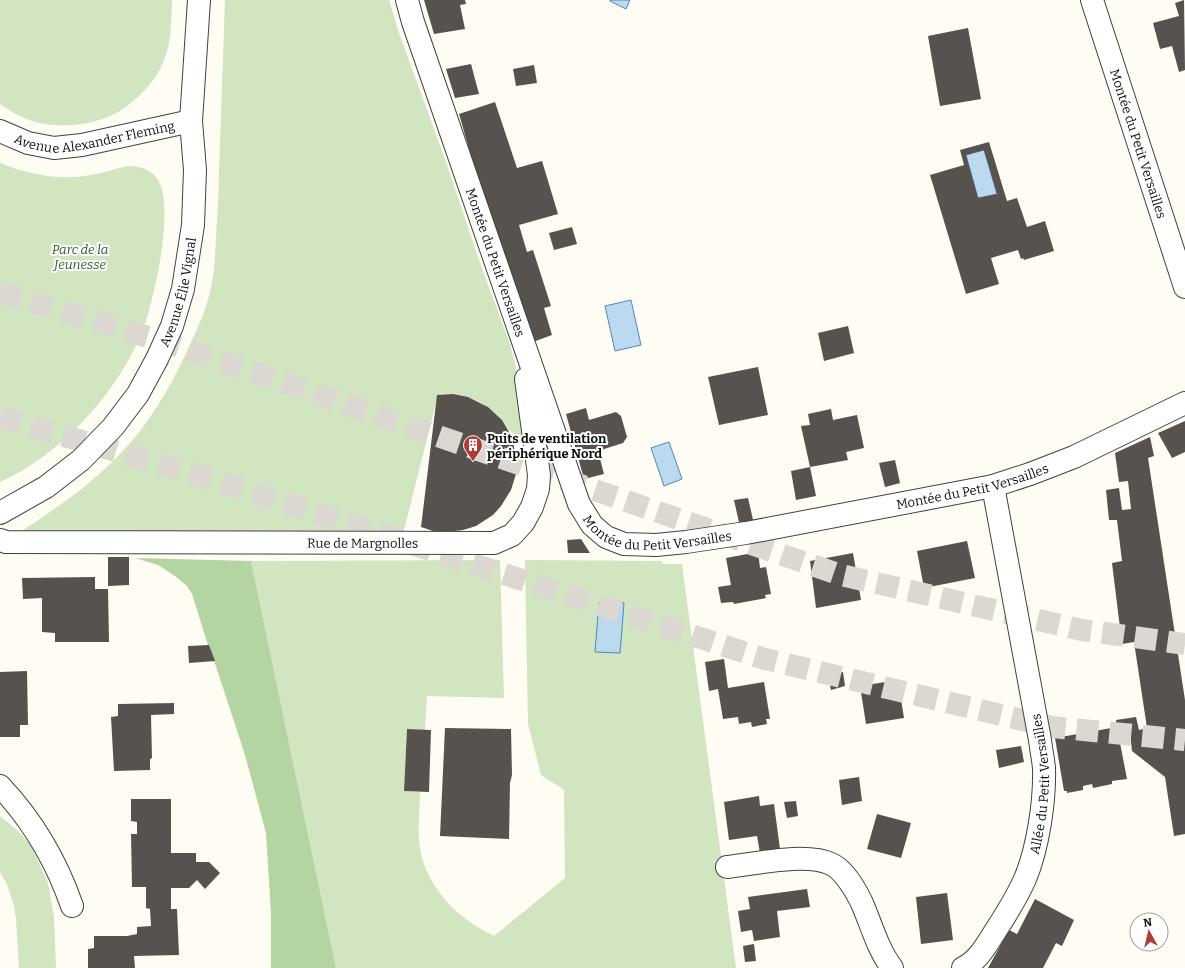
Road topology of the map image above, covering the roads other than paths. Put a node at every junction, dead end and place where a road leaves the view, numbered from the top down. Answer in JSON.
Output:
{"nodes":[{"id":1,"x":199,"y":0,"type":"edge"},
{"id":2,"x":407,"y":0,"type":"edge"},
{"id":3,"x":1092,"y":0,"type":"edge"},
{"id":4,"x":191,"y":121,"type":"junction"},
{"id":5,"x":0,"y":131,"type":"edge"},
{"id":6,"x":1185,"y":287,"type":"edge"},
{"id":7,"x":520,"y":332,"type":"junction"},
{"id":8,"x":1185,"y":403,"type":"edge"},
{"id":9,"x":993,"y":486,"type":"junction"},
{"id":10,"x":0,"y":513,"type":"edge"},
{"id":11,"x":0,"y":540,"type":"edge"},
{"id":12,"x":0,"y":786,"type":"edge"},
{"id":13,"x":10,"y":806,"type":"edge"},
{"id":14,"x":728,"y":867,"type":"dead end"},
{"id":15,"x":72,"y":906,"type":"dead end"},
{"id":16,"x":892,"y":968,"type":"edge"},
{"id":17,"x":963,"y":968,"type":"edge"}],
"edges":[{"from":1,"to":4,"type":"street","name":"Avenue Élie Vignal"},
{"from":2,"to":7,"type":"street","name":"Montée du Petit Versailles"},
{"from":3,"to":6,"type":"street","name":"Montée du Petit Versailles"},
{"from":4,"to":5,"type":"street","name":"Avenue Alexander Fleming"},
{"from":4,"to":10,"type":"street","name":"Avenue Élie Vignal"},
{"from":7,"to":9,"type":"street","name":"Montée du Petit Versailles"},
{"from":7,"to":11,"type":"street","name":"Rue de Margnolles"},
{"from":8,"to":9,"type":"street","name":"Montée du Petit Versailles"},
{"from":9,"to":17,"type":"street","name":"Allée du Petit Versailles"},
{"from":12,"to":13,"type":"street"},
{"from":13,"to":15,"type":"street"},
{"from":14,"to":16,"type":"street"}]}
